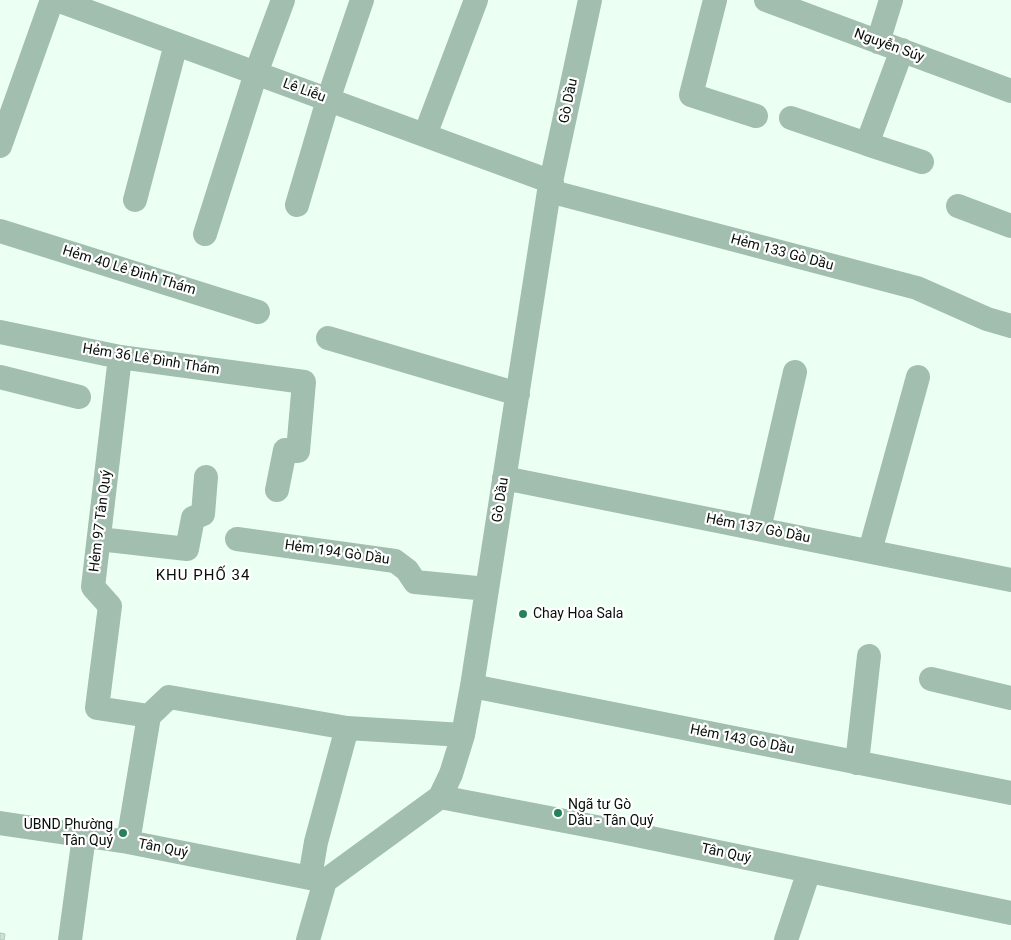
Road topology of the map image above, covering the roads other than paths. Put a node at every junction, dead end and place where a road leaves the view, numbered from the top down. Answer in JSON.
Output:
{"nodes":[{"id":1,"x":52,"y":0,"type":"edge"},
{"id":2,"x":57,"y":0,"type":"edge"},
{"id":3,"x":283,"y":0,"type":"edge"},
{"id":4,"x":362,"y":0,"type":"edge"},
{"id":5,"x":476,"y":0,"type":"edge"},
{"id":6,"x":590,"y":0,"type":"edge"},
{"id":7,"x":715,"y":0,"type":"edge"},
{"id":8,"x":766,"y":0,"type":"edge"},
{"id":9,"x":891,"y":0,"type":"edge"},
{"id":10,"x":878,"y":42,"type":"junction"},
{"id":11,"x":176,"y":44,"type":"junction"},
{"id":12,"x":902,"y":50,"type":"junction"},
{"id":13,"x":256,"y":73,"type":"junction"},
{"id":14,"x":1011,"y":91,"type":"edge"},
{"id":15,"x":328,"y":100,"type":"junction"},
{"id":16,"x":756,"y":116,"type":"dead end"},
{"id":17,"x":791,"y":118,"type":"dead end"},
{"id":18,"x":425,"y":135,"type":"junction"},
{"id":19,"x":867,"y":144,"type":"junction"},
{"id":20,"x":0,"y":146,"type":"edge"},
{"id":21,"x":922,"y":162,"type":"dead end"},
{"id":22,"x":551,"y":186,"type":"junction"},
{"id":23,"x":134,"y":200,"type":"dead end"},
{"id":24,"x":298,"y":205,"type":"dead end"},
{"id":25,"x":958,"y":206,"type":"dead end"},
{"id":26,"x":1011,"y":226,"type":"edge"},
{"id":27,"x":0,"y":231,"type":"edge"},
{"id":28,"x":205,"y":234,"type":"dead end"},
{"id":29,"x":258,"y":312,"type":"dead end"},
{"id":30,"x":1011,"y":326,"type":"edge"},
{"id":31,"x":0,"y":332,"type":"edge"},
{"id":32,"x":328,"y":338,"type":"dead end"},
{"id":33,"x":120,"y":357,"type":"junction"},
{"id":34,"x":795,"y":372,"type":"dead end"},
{"id":35,"x":0,"y":377,"type":"edge"},
{"id":36,"x":918,"y":377,"type":"dead end"},
{"id":37,"x":518,"y":394,"type":"junction"},
{"id":38,"x":79,"y":397,"type":"dead end"},
{"id":39,"x":206,"y":478,"type":"dead end"},
{"id":40,"x":504,"y":478,"type":"junction"},
{"id":41,"x":277,"y":490,"type":"dead end"},
{"id":42,"x":759,"y":529,"type":"junction"},
{"id":43,"x":238,"y":539,"type":"dead end"},
{"id":44,"x":99,"y":540,"type":"junction"},
{"id":45,"x":870,"y":551,"type":"junction"},
{"id":46,"x":1011,"y":580,"type":"edge"},
{"id":47,"x":487,"y":589,"type":"junction"},
{"id":48,"x":870,"y":656,"type":"dead end"},
{"id":49,"x":931,"y":679,"type":"dead end"},
{"id":50,"x":472,"y":686,"type":"junction"},
{"id":51,"x":1011,"y":698,"type":"edge"},
{"id":52,"x":150,"y":716,"type":"junction"},
{"id":53,"x":347,"y":728,"type":"junction"},
{"id":54,"x":463,"y":735,"type":"junction"},
{"id":55,"x":857,"y":763,"type":"junction"},
{"id":56,"x":1011,"y":793,"type":"edge"},
{"id":57,"x":440,"y":797,"type":"junction"},
{"id":58,"x":0,"y":823,"type":"edge"},
{"id":59,"x":84,"y":836,"type":"junction"},
{"id":60,"x":128,"y":842,"type":"junction"},
{"id":61,"x":808,"y":871,"type":"junction"},
{"id":62,"x":317,"y":879,"type":"junction"},
{"id":63,"x":1011,"y":913,"type":"edge"},
{"id":64,"x":70,"y":940,"type":"edge"},
{"id":65,"x":308,"y":940,"type":"edge"},
{"id":66,"x":786,"y":940,"type":"edge"}],
"edges":[{"from":1,"to":20,"type":"street"},
{"from":2,"to":11,"type":"street","name":"Lê Liễu"},
{"from":3,"to":13,"type":"street"},
{"from":4,"to":15,"type":"street"},
{"from":5,"to":18,"type":"street"},
{"from":6,"to":22,"type":"street","name":"Gò Dầu"},
{"from":7,"to":16,"type":"street"},
{"from":8,"to":10,"type":"street","name":"Nguyễn Súy"},
{"from":9,"to":10,"type":"street"},
{"from":10,"to":12,"type":"street","name":"Nguyễn Súy"},
{"from":11,"to":13,"type":"street","name":"Lê Liễu"},
{"from":11,"to":23,"type":"street"},
{"from":12,"to":14,"type":"street","name":"Nguyễn Súy"},
{"from":12,"to":19,"type":"street"},
{"from":13,"to":15,"type":"street","name":"Lê Liễu"},
{"from":13,"to":28,"type":"street"},
{"from":15,"to":18,"type":"street","name":"Lê Liễu"},
{"from":15,"to":24,"type":"street"},
{"from":17,"to":19,"type":"street"},
{"from":18,"to":22,"type":"street","name":"Lê Liễu"},
{"from":19,"to":21,"type":"street"},
{"from":22,"to":30,"type":"street","name":"Hẻm 133 Gò Dầu"},
{"from":22,"to":37,"type":"street","name":"Gò Dầu"},
{"from":25,"to":26,"type":"street"},
{"from":27,"to":29,"type":"street","name":"Hẻm 40 Lê Đình Thám"},
{"from":31,"to":33,"type":"street","name":"Hẻm 36 Lê Đình Thám"},
{"from":32,"to":37,"type":"street"},
{"from":33,"to":41,"type":"street","name":"Hẻm 36 Lê Đình Thám"},
{"from":33,"to":44,"type":"street","name":"Hẻm 97 Tân Quý"},
{"from":34,"to":42,"type":"street"},
{"from":35,"to":38,"type":"street"},
{"from":36,"to":45,"type":"street"},
{"from":37,"to":40,"type":"street","name":"Gò Dầu"},
{"from":39,"to":44,"type":"street"},
{"from":40,"to":42,"type":"street","name":"Hẻm 137 Gò Dầu"},
{"from":40,"to":47,"type":"street","name":"Gò Dầu"},
{"from":42,"to":45,"type":"street","name":"Hẻm 137 Gò Dầu"},
{"from":43,"to":47,"type":"street","name":"Hẻm 194 Gò Dầu"},
{"from":44,"to":52,"type":"street","name":"Hẻm 97 Tân Quý"},
{"from":45,"to":46,"type":"street","name":"Hẻm 137 Gò Dầu"},
{"from":47,"to":50,"type":"street","name":"Gò Dầu"},
{"from":48,"to":55,"type":"street"},
{"from":49,"to":51,"type":"street"},
{"from":50,"to":54,"type":"street","name":"Gò Dầu"},
{"from":50,"to":55,"type":"street","name":"Hẻm 143 Gò Dầu"},
{"from":52,"to":53,"type":"street"},
{"from":52,"to":60,"type":"street"},
{"from":53,"to":54,"type":"street"},
{"from":53,"to":62,"type":"street"},
{"from":54,"to":57,"type":"street","name":"Gò Dầu"},
{"from":55,"to":56,"type":"street","name":"Hẻm 143 Gò Dầu"},
{"from":57,"to":61,"type":"street","name":"Tân Quý"},
{"from":57,"to":62,"type":"street","name":"Gò Dầu"},
{"from":58,"to":59,"type":"street","name":"Tân Quý"},
{"from":59,"to":60,"type":"street","name":"Tân Quý"},
{"from":59,"to":64,"type":"street"},
{"from":60,"to":62,"type":"street","name":"Tân Quý"},
{"from":61,"to":63,"type":"street","name":"Tân Quý"},
{"from":61,"to":66,"type":"street"},
{"from":62,"to":65,"type":"street"}]}
